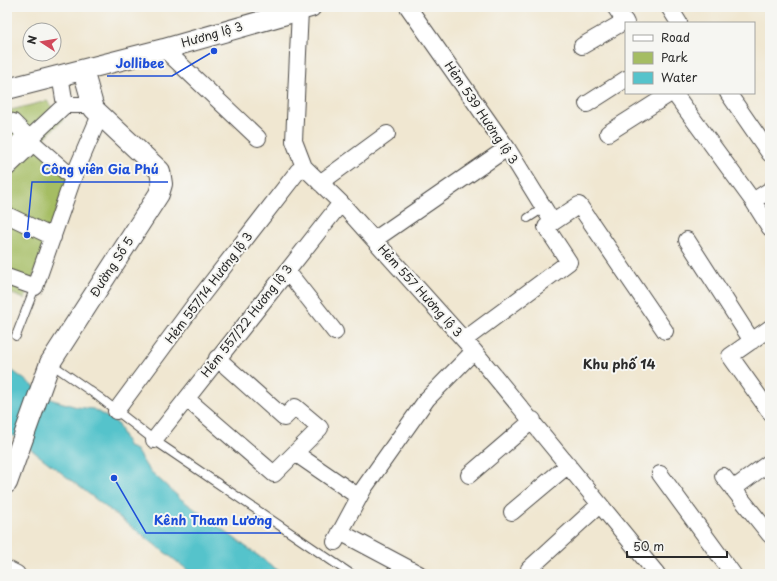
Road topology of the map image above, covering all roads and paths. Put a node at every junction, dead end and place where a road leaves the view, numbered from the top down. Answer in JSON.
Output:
{"nodes":[{"id":1,"x":408,"y":7,"type":"edge"},
{"id":2,"x":615,"y":7,"type":"edge"},
{"id":3,"x":669,"y":7,"type":"edge"},
{"id":4,"x":305,"y":8,"type":"edge"},
{"id":5,"x":625,"y":22,"type":"edge"},
{"id":6,"x":678,"y":22,"type":"edge"},
{"id":7,"x":582,"y":46,"type":"dead end"},
{"id":8,"x":164,"y":48,"type":"junction"},
{"id":9,"x":70,"y":73,"type":"junction"},
{"id":10,"x":625,"y":80,"type":"edge"},
{"id":11,"x":7,"y":89,"type":"edge"},
{"id":12,"x":670,"y":94,"type":"edge"},
{"id":13,"x":673,"y":94,"type":"edge"},
{"id":14,"x":729,"y":94,"type":"edge"},
{"id":15,"x":587,"y":104,"type":"dead end"},
{"id":16,"x":65,"y":105,"type":"junction"},
{"id":17,"x":96,"y":110,"type":"junction"},
{"id":18,"x":7,"y":121,"type":"edge"},
{"id":19,"x":608,"y":133,"type":"dead end"},
{"id":20,"x":387,"y":134,"type":"dead end"},
{"id":21,"x":30,"y":138,"type":"junction"},
{"id":22,"x":258,"y":138,"type":"dead end"},
{"id":23,"x":507,"y":148,"type":"junction"},
{"id":24,"x":7,"y":154,"type":"edge"},
{"id":25,"x":770,"y":154,"type":"edge"},
{"id":26,"x":304,"y":167,"type":"junction"},
{"id":27,"x":7,"y":168,"type":"edge"},
{"id":28,"x":73,"y":178,"type":"junction"},
{"id":29,"x":320,"y":183,"type":"junction"},
{"id":30,"x":770,"y":190,"type":"edge"},
{"id":31,"x":753,"y":201,"type":"junction"},
{"id":32,"x":341,"y":203,"type":"junction"},
{"id":33,"x":542,"y":208,"type":"junction"},
{"id":34,"x":7,"y":215,"type":"edge"},
{"id":35,"x":528,"y":218,"type":"dead end"},
{"id":36,"x":552,"y":222,"type":"junction"},
{"id":37,"x":770,"y":228,"type":"edge"},
{"id":38,"x":53,"y":237,"type":"junction"},
{"id":39,"x":374,"y":240,"type":"junction"},
{"id":40,"x":687,"y":240,"type":"dead end"},
{"id":41,"x":287,"y":271,"type":"junction"},
{"id":42,"x":7,"y":276,"type":"edge"},
{"id":43,"x":35,"y":287,"type":"junction"},
{"id":44,"x":770,"y":328,"type":"edge"},
{"id":45,"x":665,"y":331,"type":"dead end"},
{"id":46,"x":335,"y":332,"type":"dead end"},
{"id":47,"x":16,"y":336,"type":"dead end"},
{"id":48,"x":752,"y":340,"type":"junction"},
{"id":49,"x":469,"y":345,"type":"junction"},
{"id":50,"x":217,"y":358,"type":"junction"},
{"id":51,"x":50,"y":363,"type":"junction"},
{"id":52,"x":187,"y":399,"type":"junction"},
{"id":53,"x":116,"y":411,"type":"junction"},
{"id":54,"x":770,"y":412,"type":"edge"},
{"id":55,"x":533,"y":420,"type":"junction"},
{"id":56,"x":154,"y":440,"type":"junction"},
{"id":57,"x":295,"y":453,"type":"junction"},
{"id":58,"x":770,"y":462,"type":"edge"},
{"id":59,"x":568,"y":465,"type":"junction"},
{"id":60,"x":660,"y":474,"type":"dead end"},
{"id":61,"x":469,"y":475,"type":"dead end"},
{"id":62,"x":723,"y":476,"type":"dead end"},
{"id":63,"x":7,"y":483,"type":"edge"},
{"id":64,"x":733,"y":489,"type":"junction"},
{"id":65,"x":359,"y":498,"type":"junction"},
{"id":66,"x":599,"y":505,"type":"junction"},
{"id":67,"x":512,"y":512,"type":"dead end"},
{"id":68,"x":770,"y":535,"type":"edge"},
{"id":69,"x":7,"y":569,"type":"edge"},
{"id":70,"x":529,"y":569,"type":"dead end"},
{"id":71,"x":17,"y":574,"type":"edge"},
{"id":72,"x":351,"y":574,"type":"edge"},
{"id":73,"x":419,"y":574,"type":"edge"},
{"id":74,"x":657,"y":574,"type":"edge"},
{"id":75,"x":733,"y":574,"type":"edge"}],
"edges":[{"from":1,"to":23,"type":"street","name":"Hẻm 539 Hương lộ 3"},
{"from":2,"to":5,"type":"street"},
{"from":3,"to":6,"type":"street"},
{"from":4,"to":8,"type":"street","name":"Hương lộ 3"},
{"from":4,"to":26,"type":"street","name":"Hẻm 557 Hương lộ 3"},
{"from":5,"to":7,"type":"street"},
{"from":8,"to":9,"type":"street","name":"Hương lộ 3"},
{"from":8,"to":22,"type":"street"},
{"from":9,"to":11,"type":"street","name":"Hương lộ 3"},
{"from":9,"to":16,"type":"street"},
{"from":9,"to":17,"type":"street"},
{"from":10,"to":15,"type":"street"},
{"from":12,"to":19,"type":"street"},
{"from":13,"to":31,"type":"street"},
{"from":14,"to":25,"type":"street"},
{"from":16,"to":17,"type":"street"},
{"from":16,"to":21,"type":"street"},
{"from":17,"to":28,"type":"street"},
{"from":17,"to":51,"type":"street","name":"Đường Số 5"},
{"from":18,"to":21,"type":"street"},
{"from":20,"to":29,"type":"street"},
{"from":21,"to":24,"type":"street"},
{"from":21,"to":27,"type":"street"},
{"from":21,"to":28,"type":"street"},
{"from":23,"to":33,"type":"street","name":"Hẻm 539 Hương lộ 3"},
{"from":23,"to":39,"type":"street"},
{"from":26,"to":29,"type":"street","name":"Hẻm 557 Hương lộ 3"},
{"from":26,"to":53,"type":"street","name":"Hẻm 557/14 Hương lộ 3"},
{"from":28,"to":38,"type":"street"},
{"from":29,"to":32,"type":"street","name":"Hẻm 557 Hương lộ 3"},
{"from":30,"to":31,"type":"street"},
{"from":31,"to":37,"type":"street"},
{"from":32,"to":39,"type":"street","name":"Hẻm 557 Hương lộ 3"},
{"from":32,"to":41,"type":"street","name":"Hẻm 557/22 Hương lộ 3"},
{"from":33,"to":35,"type":"lane"},
{"from":33,"to":36,"type":"street","name":"Hẻm 539 Hương lộ 3"},
{"from":34,"to":38,"type":"street"},
{"from":36,"to":45,"type":"street"},
{"from":36,"to":49,"type":"street"},
{"from":38,"to":43,"type":"street"},
{"from":39,"to":49,"type":"street","name":"Hẻm 557 Hương lộ 3"},
{"from":40,"to":48,"type":"street"},
{"from":41,"to":46,"type":"street"},
{"from":41,"to":50,"type":"street","name":"Hẻm 557/22 Hương lộ 3"},
{"from":42,"to":43,"type":"street"},
{"from":43,"to":47,"type":"lane"},
{"from":44,"to":48,"type":"street"},
{"from":48,"to":54,"type":"street"},
{"from":49,"to":55,"type":"street","name":"Hẻm 557 Hương lộ 3"},
{"from":49,"to":65,"type":"street"},
{"from":50,"to":52,"type":"street","name":"Hẻm 557/22 Hương lộ 3"},
{"from":50,"to":57,"type":"street"},
{"from":51,"to":53,"type":"lane"},
{"from":51,"to":63,"type":"street","name":"Đường Số 5"},
{"from":52,"to":56,"type":"street","name":"Hẻm 557/22 Hương lộ 3"},
{"from":52,"to":57,"type":"street"},
{"from":53,"to":56,"type":"lane"},
{"from":55,"to":59,"type":"street","name":"Hẻm 557 Hương lộ 3"},
{"from":55,"to":61,"type":"street"},
{"from":56,"to":72,"type":"lane"},
{"from":57,"to":65,"type":"street"},
{"from":58,"to":64,"type":"street"},
{"from":59,"to":66,"type":"street","name":"Hẻm 557 Hương lộ 3"},
{"from":59,"to":67,"type":"street"},
{"from":60,"to":75,"type":"street"},
{"from":62,"to":64,"type":"street"},
{"from":64,"to":68,"type":"street"},
{"from":65,"to":73,"type":"street"},
{"from":66,"to":70,"type":"street"},
{"from":66,"to":74,"type":"street","name":"Hẻm 557 Hương lộ 3"},
{"from":69,"to":71,"type":"street"}]}
